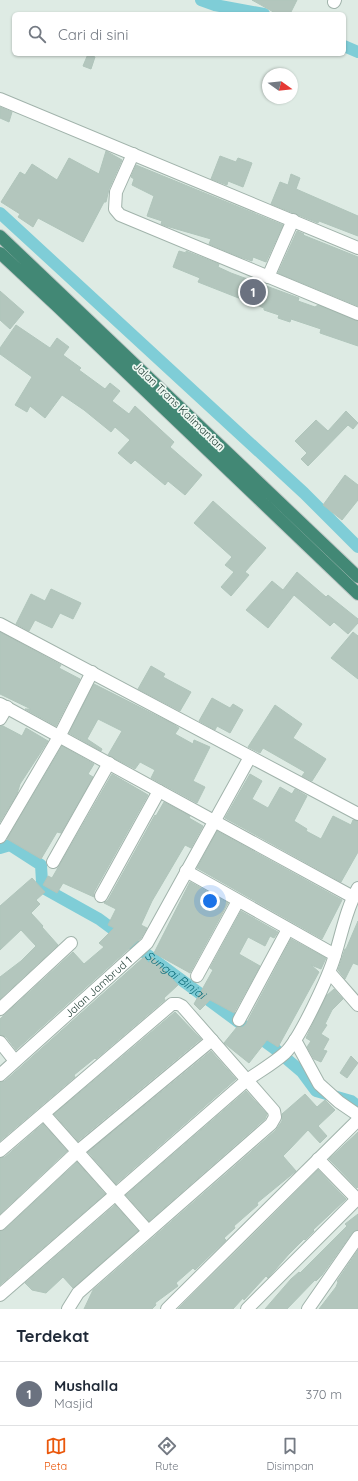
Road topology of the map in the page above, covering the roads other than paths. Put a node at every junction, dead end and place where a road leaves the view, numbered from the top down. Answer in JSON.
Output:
{"nodes":[{"id":1,"x":0,"y":99,"type":"edge"},
{"id":2,"x":133,"y":154,"type":"junction"},
{"id":3,"x":293,"y":220,"type":"junction"},
{"id":4,"x":0,"y":236,"type":"edge"},
{"id":5,"x":358,"y":248,"type":"edge"},
{"id":6,"x":0,"y":253,"type":"edge"},
{"id":7,"x":268,"y":276,"type":"junction"},
{"id":8,"x":358,"y":314,"type":"edge"},
{"id":9,"x":358,"y":577,"type":"edge"},
{"id":10,"x":358,"y":594,"type":"edge"},
{"id":11,"x":0,"y":624,"type":"edge"},
{"id":12,"x":92,"y":672,"type":"junction"},
{"id":13,"x":4,"y":705,"type":"edge"},
{"id":14,"x":0,"y":719,"type":"edge"},
{"id":15,"x":60,"y":735,"type":"junction"},
{"id":16,"x":250,"y":756,"type":"junction"},
{"id":17,"x":109,"y":763,"type":"junction"},
{"id":18,"x":159,"y":791,"type":"junction"},
{"id":19,"x":358,"y":814,"type":"edge"},
{"id":20,"x":214,"y":822,"type":"junction"},
{"id":21,"x":0,"y":837,"type":"edge"},
{"id":22,"x":53,"y":862,"type":"dead end"},
{"id":23,"x":186,"y":871,"type":"junction"},
{"id":24,"x":355,"y":893,"type":"edge"},
{"id":25,"x":101,"y":896,"type":"dead end"},
{"id":26,"x":238,"y":901,"type":"junction"},
{"id":27,"x":288,"y":929,"type":"junction"},
{"id":28,"x":71,"y":943,"type":"dead end"},
{"id":29,"x":335,"y":955,"type":"junction"},
{"id":30,"x":330,"y":973,"type":"junction"},
{"id":31,"x":197,"y":976,"type":"dead end"},
{"id":32,"x":358,"y":1005,"type":"edge"},
{"id":33,"x":0,"y":1010,"type":"edge"},
{"id":34,"x":239,"y":1020,"type":"dead end"},
{"id":35,"x":212,"y":1040,"type":"junction"},
{"id":36,"x":295,"y":1040,"type":"junction"},
{"id":37,"x":0,"y":1042,"type":"edge"},
{"id":38,"x":15,"y":1061,"type":"junction"},
{"id":39,"x":0,"y":1075,"type":"edge"},
{"id":40,"x":247,"y":1080,"type":"junction"},
{"id":41,"x":44,"y":1114,"type":"junction"},
{"id":42,"x":358,"y":1115,"type":"edge"},
{"id":43,"x":358,"y":1120,"type":"edge"},
{"id":44,"x":0,"y":1151,"type":"edge"},
{"id":45,"x":78,"y":1151,"type":"junction"},
{"id":46,"x":318,"y":1159,"type":"junction"},
{"id":47,"x":114,"y":1194,"type":"junction"},
{"id":48,"x":358,"y":1200,"type":"edge"},
{"id":49,"x":0,"y":1224,"type":"edge"},
{"id":50,"x":148,"y":1231,"type":"junction"},
{"id":51,"x":358,"y":1237,"type":"edge"},
{"id":52,"x":0,"y":1295,"type":"edge"},
{"id":53,"x":68,"y":1309,"type":"edge"},
{"id":54,"x":167,"y":1309,"type":"edge"},
{"id":55,"x":247,"y":1309,"type":"edge"},
{"id":56,"x":308,"y":1309,"type":"edge"}],
"edges":[{"from":1,"to":2,"type":"street"},
{"from":2,"to":3,"type":"street"},
{"from":2,"to":7,"type":"street"},
{"from":3,"to":5,"type":"street"},
{"from":3,"to":7,"type":"street"},
{"from":4,"to":9,"type":"highway","name":"Jalan Trans Kalimantan"},
{"from":6,"to":10,"type":"highway","name":"Jalan Trans Kalimantan"},
{"from":7,"to":8,"type":"street"},
{"from":11,"to":12,"type":"street"},
{"from":12,"to":15,"type":"street"},
{"from":12,"to":16,"type":"street"},
{"from":13,"to":14,"type":"street"},
{"from":13,"to":15,"type":"street"},
{"from":15,"to":17,"type":"street"},
{"from":15,"to":21,"type":"street"},
{"from":16,"to":19,"type":"street"},
{"from":16,"to":20,"type":"street","name":"Jalan Jambrud 1"},
{"from":17,"to":18,"type":"street"},
{"from":17,"to":22,"type":"street"},
{"from":18,"to":20,"type":"street"},
{"from":18,"to":25,"type":"street"},
{"from":20,"to":23,"type":"street","name":"Jalan Jambrud 1"},
{"from":20,"to":24,"type":"street"},
{"from":23,"to":26,"type":"street"},
{"from":23,"to":38,"type":"street","name":"Jalan Jambrud 1"},
{"from":24,"to":29,"type":"street"},
{"from":26,"to":27,"type":"street"},
{"from":26,"to":31,"type":"street"},
{"from":27,"to":29,"type":"street"},
{"from":27,"to":34,"type":"street"},
{"from":28,"to":33,"type":"street"},
{"from":29,"to":30,"type":"street"},
{"from":30,"to":32,"type":"street"},
{"from":30,"to":36,"type":"street"},
{"from":35,"to":40,"type":"street"},
{"from":35,"to":41,"type":"street"},
{"from":35,"to":45,"type":"street"},
{"from":36,"to":40,"type":"street"},
{"from":36,"to":42,"type":"street"},
{"from":37,"to":38,"type":"street"},
{"from":38,"to":39,"type":"street","name":"Jalan Jambrud 1"},
{"from":40,"to":47,"type":"street"},
{"from":40,"to":50,"type":"street"},
{"from":41,"to":44,"type":"street"},
{"from":41,"to":45,"type":"street"},
{"from":43,"to":46,"type":"street"},
{"from":45,"to":47,"type":"street"},
{"from":45,"to":49,"type":"street"},
{"from":46,"to":48,"type":"street"},
{"from":46,"to":54,"type":"street"},
{"from":47,"to":50,"type":"street"},
{"from":47,"to":52,"type":"street"},
{"from":48,"to":55,"type":"street"},
{"from":50,"to":53,"type":"street"},
{"from":51,"to":56,"type":"street"}]}
